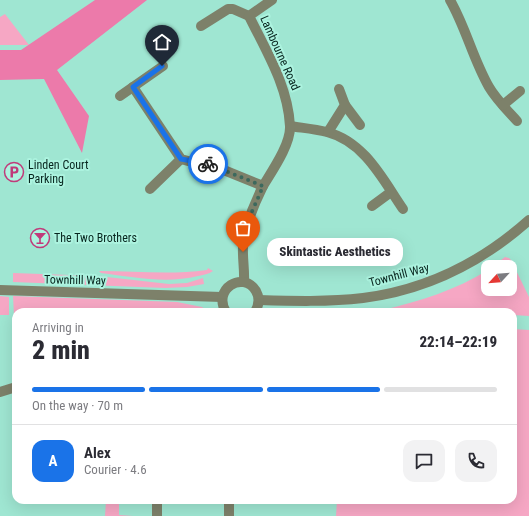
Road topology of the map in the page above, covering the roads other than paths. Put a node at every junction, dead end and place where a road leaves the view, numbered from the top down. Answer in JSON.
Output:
{"nodes":[{"id":1,"x":272,"y":0,"type":"edge"},
{"id":2,"x":451,"y":0,"type":"edge"},
{"id":3,"x":249,"y":16,"type":"junction"},
{"id":4,"x":201,"y":26,"type":"dead end"},
{"id":5,"x":163,"y":66,"type":"dead end"},
{"id":6,"x":133,"y":87,"type":"junction"},
{"id":7,"x":339,"y":89,"type":"dead end"},
{"id":8,"x":520,"y":91,"type":"dead end"},
{"id":9,"x":120,"y":96,"type":"dead end"},
{"id":10,"x":345,"y":105,"type":"junction"},
{"id":11,"x":503,"y":105,"type":"junction"},
{"id":12,"x":516,"y":120,"type":"dead end"},
{"id":13,"x":290,"y":126,"type":"junction"},
{"id":14,"x":360,"y":126,"type":"dead end"},
{"id":15,"x":328,"y":132,"type":"junction"},
{"id":16,"x":181,"y":159,"type":"junction"},
{"id":17,"x":263,"y":186,"type":"junction"},
{"id":18,"x":150,"y":189,"type":"dead end"},
{"id":19,"x":391,"y":192,"type":"junction"},
{"id":20,"x":372,"y":206,"type":"dead end"},
{"id":21,"x":403,"y":209,"type":"dead end"},
{"id":22,"x":529,"y":220,"type":"edge"},
{"id":23,"x":244,"y":282,"type":"junction"},
{"id":24,"x":0,"y":290,"type":"edge"},
{"id":25,"x":222,"y":296,"type":"junction"},
{"id":26,"x":259,"y":300,"type":"junction"},
{"id":27,"x":224,"y":308,"type":"edge"},
{"id":28,"x":257,"y":308,"type":"edge"},
{"id":29,"x":12,"y":388,"type":"edge"},
{"id":30,"x":0,"y":392,"type":"edge"},
{"id":31,"x":157,"y":504,"type":"edge"},
{"id":32,"x":229,"y":504,"type":"edge"},
{"id":33,"x":157,"y":516,"type":"edge"},
{"id":34,"x":229,"y":516,"type":"edge"}],
"edges":[{"from":1,"to":3,"type":"street","name":"Lambourne Road"},
{"from":2,"to":11,"type":"street"},
{"from":3,"to":4,"type":"street","name":"Lambourne Road"},
{"from":3,"to":13,"type":"street","name":"Lambourne Road"},
{"from":5,"to":6,"type":"street"},
{"from":6,"to":9,"type":"street"},
{"from":6,"to":16,"type":"street"},
{"from":7,"to":10,"type":"street"},
{"from":8,"to":11,"type":"street"},
{"from":10,"to":14,"type":"street"},
{"from":10,"to":15,"type":"street"},
{"from":11,"to":12,"type":"street"},
{"from":13,"to":15,"type":"street"},
{"from":13,"to":17,"type":"street","name":"Lambourne Road"},
{"from":15,"to":19,"type":"street"},
{"from":16,"to":17,"type":"street"},
{"from":16,"to":18,"type":"street"},
{"from":17,"to":23,"type":"street","name":"Lambourne Road"},
{"from":19,"to":20,"type":"street"},
{"from":19,"to":21,"type":"street"},
{"from":22,"to":26,"type":"street","name":"Townhill Way"},
{"from":23,"to":25,"type":"street"},
{"from":23,"to":26,"type":"street"},
{"from":24,"to":25,"type":"street","name":"Townhill Way"},
{"from":25,"to":27,"type":"street"},
{"from":26,"to":28,"type":"street"},
{"from":29,"to":30,"type":"street"},
{"from":31,"to":33,"type":"street"},
{"from":32,"to":34,"type":"street"}]}
